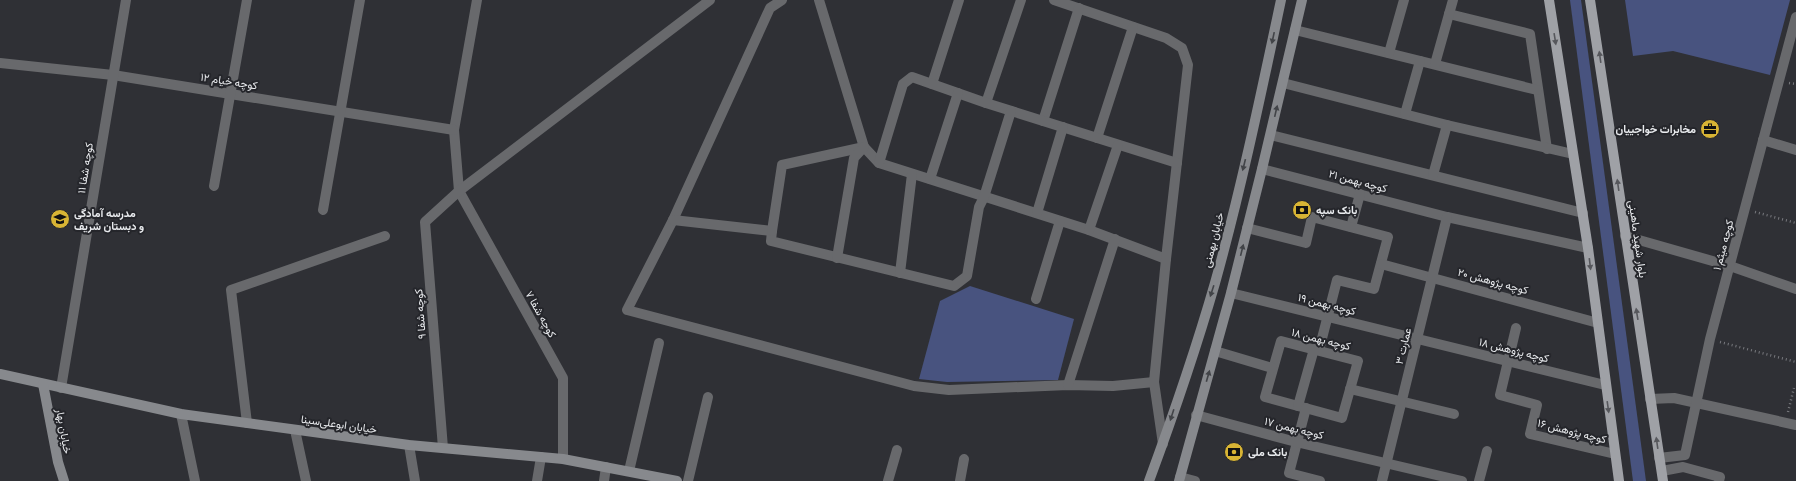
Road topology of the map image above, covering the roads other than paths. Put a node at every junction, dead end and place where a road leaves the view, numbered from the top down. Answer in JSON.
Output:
{"nodes":[{"id":1,"x":126,"y":0,"type":"edge"},
{"id":2,"x":247,"y":0,"type":"edge"},
{"id":3,"x":360,"y":0,"type":"edge"},
{"id":4,"x":476,"y":0,"type":"edge"},
{"id":5,"x":710,"y":0,"type":"edge"},
{"id":6,"x":782,"y":0,"type":"edge"},
{"id":7,"x":819,"y":0,"type":"edge"},
{"id":8,"x":959,"y":0,"type":"edge"},
{"id":9,"x":1021,"y":0,"type":"edge"},
{"id":10,"x":1281,"y":0,"type":"edge"},
{"id":11,"x":1302,"y":0,"type":"edge"},
{"id":12,"x":1404,"y":0,"type":"edge"},
{"id":13,"x":1453,"y":0,"type":"edge"},
{"id":14,"x":1550,"y":0,"type":"edge"},
{"id":15,"x":1590,"y":0,"type":"edge"},
{"id":16,"x":1057,"y":1,"type":"edge"},
{"id":17,"x":1078,"y":8,"type":"junction"},
{"id":18,"x":1449,"y":14,"type":"junction"},
{"id":19,"x":1796,"y":18,"type":"edge"},
{"id":20,"x":1133,"y":27,"type":"junction"},
{"id":21,"x":1295,"y":30,"type":"junction"},
{"id":22,"x":1389,"y":53,"type":"junction"},
{"id":23,"x":1420,"y":61,"type":"junction"},
{"id":24,"x":0,"y":63,"type":"edge"},
{"id":25,"x":1435,"y":64,"type":"junction"},
{"id":26,"x":113,"y":76,"type":"junction"},
{"id":27,"x":1283,"y":83,"type":"junction"},
{"id":28,"x":932,"y":84,"type":"junction"},
{"id":29,"x":1537,"y":90,"type":"junction"},
{"id":30,"x":958,"y":93,"type":"junction"},
{"id":31,"x":231,"y":94,"type":"junction"},
{"id":32,"x":986,"y":102,"type":"junction"},
{"id":33,"x":340,"y":111,"type":"junction"},
{"id":34,"x":1011,"y":111,"type":"junction"},
{"id":35,"x":1405,"y":114,"type":"junction"},
{"id":36,"x":1043,"y":121,"type":"junction"},
{"id":37,"x":1447,"y":125,"type":"junction"},
{"id":38,"x":1064,"y":127,"type":"junction"},
{"id":39,"x":454,"y":130,"type":"junction"},
{"id":40,"x":1271,"y":135,"type":"junction"},
{"id":41,"x":1097,"y":138,"type":"junction"},
{"id":42,"x":1763,"y":140,"type":"junction"},
{"id":43,"x":1118,"y":145,"type":"junction"},
{"id":44,"x":864,"y":148,"type":"junction"},
{"id":45,"x":1547,"y":148,"type":"junction"},
{"id":46,"x":1796,"y":150,"type":"edge"},
{"id":47,"x":1573,"y":154,"type":"junction"},
{"id":48,"x":880,"y":163,"type":"junction"},
{"id":49,"x":1177,"y":163,"type":"junction"},
{"id":50,"x":1262,"y":169,"type":"junction"},
{"id":51,"x":912,"y":174,"type":"junction"},
{"id":52,"x":1433,"y":175,"type":"junction"},
{"id":53,"x":930,"y":179,"type":"junction"},
{"id":54,"x":214,"y":186,"type":"dead end"},
{"id":55,"x":459,"y":192,"type":"junction"},
{"id":56,"x":1360,"y":194,"type":"junction"},
{"id":57,"x":984,"y":197,"type":"junction"},
{"id":58,"x":323,"y":210,"type":"dead end"},
{"id":59,"x":1037,"y":213,"type":"junction"},
{"id":60,"x":1583,"y":213,"type":"junction"},
{"id":61,"x":1447,"y":217,"type":"junction"},
{"id":62,"x":673,"y":220,"type":"junction"},
{"id":63,"x":1060,"y":221,"type":"junction"},
{"id":64,"x":1351,"y":227,"type":"junction"},
{"id":65,"x":1247,"y":228,"type":"junction"},
{"id":66,"x":1090,"y":230,"type":"junction"},
{"id":67,"x":772,"y":231,"type":"junction"},
{"id":68,"x":385,"y":236,"type":"dead end"},
{"id":69,"x":1625,"y":236,"type":"junction"},
{"id":70,"x":1115,"y":239,"type":"junction"},
{"id":71,"x":1588,"y":248,"type":"junction"},
{"id":72,"x":837,"y":258,"type":"junction"},
{"id":73,"x":1166,"y":259,"type":"junction"},
{"id":74,"x":1381,"y":264,"type":"junction"},
{"id":75,"x":1730,"y":266,"type":"junction"},
{"id":76,"x":900,"y":273,"type":"junction"},
{"id":77,"x":1432,"y":277,"type":"junction"},
{"id":78,"x":1796,"y":289,"type":"edge"},
{"id":79,"x":1231,"y":293,"type":"junction"},
{"id":80,"x":1036,"y":300,"type":"dead end"},
{"id":81,"x":1327,"y":317,"type":"junction"},
{"id":82,"x":1598,"y":323,"type":"junction"},
{"id":83,"x":1516,"y":328,"type":"dead end"},
{"id":84,"x":1417,"y":339,"type":"junction"},
{"id":85,"x":659,"y":343,"type":"dead end"},
{"id":86,"x":1317,"y":350,"type":"junction"},
{"id":87,"x":1215,"y":352,"type":"junction"},
{"id":88,"x":1508,"y":361,"type":"junction"},
{"id":89,"x":1272,"y":368,"type":"junction"},
{"id":90,"x":0,"y":374,"type":"edge"},
{"id":91,"x":1154,"y":382,"type":"junction"},
{"id":92,"x":43,"y":384,"type":"junction"},
{"id":93,"x":1068,"y":385,"type":"junction"},
{"id":94,"x":1605,"y":385,"type":"junction"},
{"id":95,"x":61,"y":388,"type":"junction"},
{"id":96,"x":1350,"y":390,"type":"junction"},
{"id":97,"x":708,"y":397,"type":"dead end"},
{"id":98,"x":1650,"y":399,"type":"junction"},
{"id":99,"x":1401,"y":402,"type":"junction"},
{"id":100,"x":1695,"y":402,"type":"junction"},
{"id":101,"x":1302,"y":407,"type":"junction"},
{"id":102,"x":181,"y":414,"type":"junction"},
{"id":103,"x":1454,"y":414,"type":"dead end"},
{"id":104,"x":1196,"y":415,"type":"junction"},
{"id":105,"x":247,"y":423,"type":"junction"},
{"id":106,"x":1796,"y":425,"type":"edge"},
{"id":107,"x":295,"y":430,"type":"junction"},
{"id":108,"x":1296,"y":442,"type":"junction"},
{"id":109,"x":1163,"y":444,"type":"junction"},
{"id":110,"x":409,"y":445,"type":"junction"},
{"id":111,"x":443,"y":448,"type":"junction"},
{"id":112,"x":897,"y":450,"type":"dead end"},
{"id":113,"x":1487,"y":451,"type":"dead end"},
{"id":114,"x":1615,"y":454,"type":"junction"},
{"id":115,"x":1685,"y":455,"type":"junction"},
{"id":116,"x":541,"y":457,"type":"junction"},
{"id":117,"x":1659,"y":458,"type":"junction"},
{"id":118,"x":563,"y":459,"type":"junction"},
{"id":119,"x":964,"y":459,"type":"dead end"},
{"id":120,"x":1386,"y":462,"type":"junction"},
{"id":121,"x":606,"y":467,"type":"junction"},
{"id":122,"x":1683,"y":467,"type":"junction"},
{"id":123,"x":629,"y":472,"type":"junction"},
{"id":124,"x":1662,"y":476,"type":"edge"},
{"id":125,"x":1179,"y":479,"type":"edge"},
{"id":126,"x":64,"y":481,"type":"edge"},
{"id":127,"x":195,"y":481,"type":"edge"},
{"id":128,"x":306,"y":481,"type":"edge"},
{"id":129,"x":415,"y":481,"type":"edge"},
{"id":130,"x":537,"y":481,"type":"edge"},
{"id":131,"x":604,"y":481,"type":"edge"},
{"id":132,"x":677,"y":481,"type":"edge"},
{"id":133,"x":688,"y":481,"type":"edge"},
{"id":134,"x":888,"y":481,"type":"edge"},
{"id":135,"x":960,"y":481,"type":"edge"},
{"id":136,"x":1149,"y":481,"type":"edge"},
{"id":137,"x":1195,"y":481,"type":"edge"},
{"id":138,"x":1320,"y":481,"type":"edge"},
{"id":139,"x":1382,"y":481,"type":"edge"},
{"id":140,"x":1462,"y":481,"type":"edge"},
{"id":141,"x":1478,"y":481,"type":"edge"},
{"id":142,"x":1619,"y":481,"type":"edge"},
{"id":143,"x":1719,"y":481,"type":"edge"}],
"edges":[{"from":1,"to":26,"type":"street","name":"کوچه شفا ۱۱"},
{"from":2,"to":31,"type":"street"},
{"from":3,"to":33,"type":"street"},
{"from":4,"to":39,"type":"street"},
{"from":5,"to":55,"type":"street"},
{"from":6,"to":62,"type":"street"},
{"from":7,"to":44,"type":"street"},
{"from":8,"to":28,"type":"street"},
{"from":9,"to":32,"type":"street"},
{"from":10,"to":109,"type":"street","name":"خیابان بهمنی","one_way":true},
{"from":11,"to":21,"type":"street"},
{"from":12,"to":22,"type":"street"},
{"from":13,"to":18,"type":"street"},
{"from":14,"to":47,"type":"main road","one_way":true},
{"from":69,"to":15,"type":"main road","name":"بلوار شهید ماهینی","one_way":true},
{"from":16,"to":17,"type":"street"},
{"from":17,"to":20,"type":"street"},
{"from":17,"to":36,"type":"street"},
{"from":18,"to":25,"type":"street"},
{"from":18,"to":29,"type":"street"},
{"from":19,"to":42,"type":"street","name":"کوچه میثم ۱"},
{"from":20,"to":41,"type":"street"},
{"from":20,"to":49,"type":"street"},
{"from":21,"to":22,"type":"street"},
{"from":21,"to":27,"type":"street"},
{"from":22,"to":23,"type":"street"},
{"from":23,"to":25,"type":"street"},
{"from":23,"to":35,"type":"street"},
{"from":24,"to":26,"type":"street","name":"کوچه خیام ۱۲"},
{"from":25,"to":29,"type":"street"},
{"from":26,"to":31,"type":"street","name":"کوچه خیام ۱۲"},
{"from":26,"to":95,"type":"street","name":"کوچه شفا ۱۱"},
{"from":27,"to":35,"type":"street"},
{"from":40,"to":27,"type":"street","one_way":true},
{"from":28,"to":30,"type":"street"},
{"from":28,"to":48,"type":"street"},
{"from":29,"to":45,"type":"street"},
{"from":30,"to":32,"type":"street"},
{"from":30,"to":53,"type":"street"},
{"from":31,"to":33,"type":"street","name":"کوچه خیام ۱۲"},
{"from":31,"to":54,"type":"street"},
{"from":32,"to":34,"type":"street"},
{"from":33,"to":39,"type":"street","name":"کوچه خیام ۱۲"},
{"from":33,"to":58,"type":"street"},
{"from":34,"to":36,"type":"street"},
{"from":34,"to":57,"type":"street"},
{"from":35,"to":37,"type":"street"},
{"from":36,"to":38,"type":"street"},
{"from":37,"to":45,"type":"street"},
{"from":37,"to":52,"type":"street"},
{"from":38,"to":41,"type":"street"},
{"from":38,"to":59,"type":"street"},
{"from":39,"to":55,"type":"street"},
{"from":40,"to":50,"type":"street"},
{"from":40,"to":52,"type":"street"},
{"from":41,"to":43,"type":"street"},
{"from":42,"to":46,"type":"street"},
{"from":42,"to":75,"type":"street","name":"کوچه میثم ۱"},
{"from":43,"to":49,"type":"street"},
{"from":43,"to":66,"type":"street"},
{"from":44,"to":48,"type":"street"},
{"from":44,"to":67,"type":"street"},
{"from":44,"to":72,"type":"street"},
{"from":45,"to":47,"type":"street"},
{"from":47,"to":60,"type":"main road"},
{"from":48,"to":51,"type":"street"},
{"from":49,"to":73,"type":"street"},
{"from":50,"to":56,"type":"street","name":"کوچه بهمن ۲۱"},
{"from":50,"to":65,"type":"street"},
{"from":51,"to":53,"type":"street"},
{"from":51,"to":76,"type":"street"},
{"from":52,"to":60,"type":"street"},
{"from":53,"to":57,"type":"street"},
{"from":55,"to":111,"type":"street","name":"کوچه شفا ۹"},
{"from":55,"to":118,"type":"street","name":"کوچه شفا ۷"},
{"from":56,"to":61,"type":"street","name":"کوچه بهمن ۲۱"},
{"from":56,"to":64,"type":"street"},
{"from":57,"to":59,"type":"street"},
{"from":57,"to":76,"type":"street"},
{"from":59,"to":63,"type":"street"},
{"from":60,"to":71,"type":"main road"},
{"from":61,"to":71,"type":"street","name":"کوچه بهمن ۲۱"},
{"from":61,"to":77,"type":"street","name":"عمارت ۳"},
{"from":62,"to":67,"type":"street"},
{"from":62,"to":93,"type":"street"},
{"from":63,"to":66,"type":"street"},
{"from":63,"to":80,"type":"street"},
{"from":64,"to":65,"type":"street"},
{"from":64,"to":74,"type":"street"},
{"from":79,"to":65,"type":"street","one_way":true},
{"from":66,"to":70,"type":"street"},
{"from":67,"to":72,"type":"street"},
{"from":68,"to":105,"type":"street"},
{"from":69,"to":75,"type":"street"},
{"from":98,"to":69,"type":"main road","name":"بلوار شهید ماهینی","one_way":true},
{"from":70,"to":73,"type":"street"},
{"from":70,"to":93,"type":"street"},
{"from":71,"to":82,"type":"main road","one_way":true},
{"from":72,"to":76,"type":"street"},
{"from":73,"to":91,"type":"street"},
{"from":74,"to":77,"type":"street","name":"کوچه پژوهش ۲۰"},
{"from":74,"to":81,"type":"street"},
{"from":75,"to":78,"type":"street"},
{"from":75,"to":100,"type":"street","name":"کوچه میثم ۱"},
{"from":77,"to":82,"type":"street","name":"کوچه پژوهش ۲۰"},
{"from":77,"to":84,"type":"street","name":"عمارت ۳"},
{"from":79,"to":81,"type":"street","name":"کوچه بهمن ۱۹"},
{"from":79,"to":87,"type":"street"},
{"from":81,"to":84,"type":"street","name":"کوچه بهمن ۱۹"},
{"from":81,"to":86,"type":"street"},
{"from":82,"to":94,"type":"main road"},
{"from":83,"to":88,"type":"street"},
{"from":84,"to":88,"type":"street","name":"کوچه پژوهش ۱۸"},
{"from":84,"to":99,"type":"street","name":"عمارت ۳"},
{"from":85,"to":123,"type":"street"},
{"from":86,"to":89,"type":"street","name":"کوچه بهمن ۱۸"},
{"from":86,"to":96,"type":"street","name":"کوچه بهمن ۱۸"},
{"from":86,"to":101,"type":"street"},
{"from":87,"to":89,"type":"street"},
{"from":104,"to":87,"type":"street","one_way":true},
{"from":88,"to":94,"type":"street","name":"کوچه پژوهش ۱۸"},
{"from":88,"to":114,"type":"street","name":"کوچه پژوهش ۱۶"},
{"from":89,"to":101,"type":"street","name":"کوچه بهمن ۱۸"},
{"from":90,"to":92,"type":"street","name":"خیابان ابوعلی‌سینا"},
{"from":91,"to":93,"type":"street"},
{"from":91,"to":109,"type":"street"},
{"from":92,"to":95,"type":"street","name":"خیابان ابوعلی‌سینا"},
{"from":92,"to":126,"type":"street","name":"خیابان بهار"},
{"from":94,"to":114,"type":"main road","one_way":true},
{"from":95,"to":102,"type":"street","name":"خیابان ابوعلی‌سینا"},
{"from":96,"to":99,"type":"street"},
{"from":96,"to":101,"type":"street","name":"کوچه بهمن ۱۸"},
{"from":97,"to":133,"type":"street"},
{"from":98,"to":100,"type":"street"},
{"from":117,"to":98,"type":"main road","name":"بلوار شهید ماهینی","one_way":true},
{"from":99,"to":103,"type":"street"},
{"from":99,"to":120,"type":"street","name":"عمارت ۳"},
{"from":100,"to":106,"type":"street"},
{"from":100,"to":115,"type":"street","name":"کوچه میثم ۱"},
{"from":101,"to":108,"type":"street"},
{"from":102,"to":105,"type":"street","name":"خیابان ابوعلی‌سینا"},
{"from":102,"to":127,"type":"street"},
{"from":104,"to":108,"type":"street","name":"کوچه بهمن ۱۷"},
{"from":104,"to":125,"type":"street"},
{"from":105,"to":107,"type":"street","name":"خیابان ابوعلی‌سینا"},
{"from":107,"to":110,"type":"street","name":"خیابان ابوعلی‌سینا"},
{"from":107,"to":128,"type":"street"},
{"from":108,"to":120,"type":"street","name":"کوچه بهمن ۱۷"},
{"from":108,"to":138,"type":"street"},
{"from":109,"to":136,"type":"street","name":"خیابان بهمنی"},
{"from":110,"to":111,"type":"street","name":"خیابان ابوعلی‌سینا"},
{"from":110,"to":129,"type":"street"},
{"from":111,"to":116,"type":"street","name":"خیابان ابوعلی‌سینا"},
{"from":112,"to":134,"type":"street"},
{"from":113,"to":141,"type":"street"},
{"from":114,"to":142,"type":"main road"},
{"from":115,"to":117,"type":"street"},
{"from":115,"to":122,"type":"street","name":"کوچه میثم ۱"},
{"from":116,"to":118,"type":"street","name":"خیابان ابوعلی‌سینا"},
{"from":116,"to":130,"type":"street"},
{"from":117,"to":124,"type":"main road","name":"بلوار شهید ماهینی"},
{"from":118,"to":121,"type":"street","name":"خیابان ابوعلی‌سینا"},
{"from":119,"to":135,"type":"street"},
{"from":120,"to":139,"type":"street","name":"عمارت ۳"},
{"from":120,"to":140,"type":"street","name":"کوچه بهمن ۱۷"},
{"from":121,"to":123,"type":"street","name":"خیابان ابوعلی‌سینا"},
{"from":121,"to":131,"type":"street"},
{"from":122,"to":124,"type":"street"},
{"from":122,"to":143,"type":"street"},
{"from":123,"to":132,"type":"street","name":"خیابان ابوعلی‌سینا"},
{"from":125,"to":137,"type":"street"}]}
